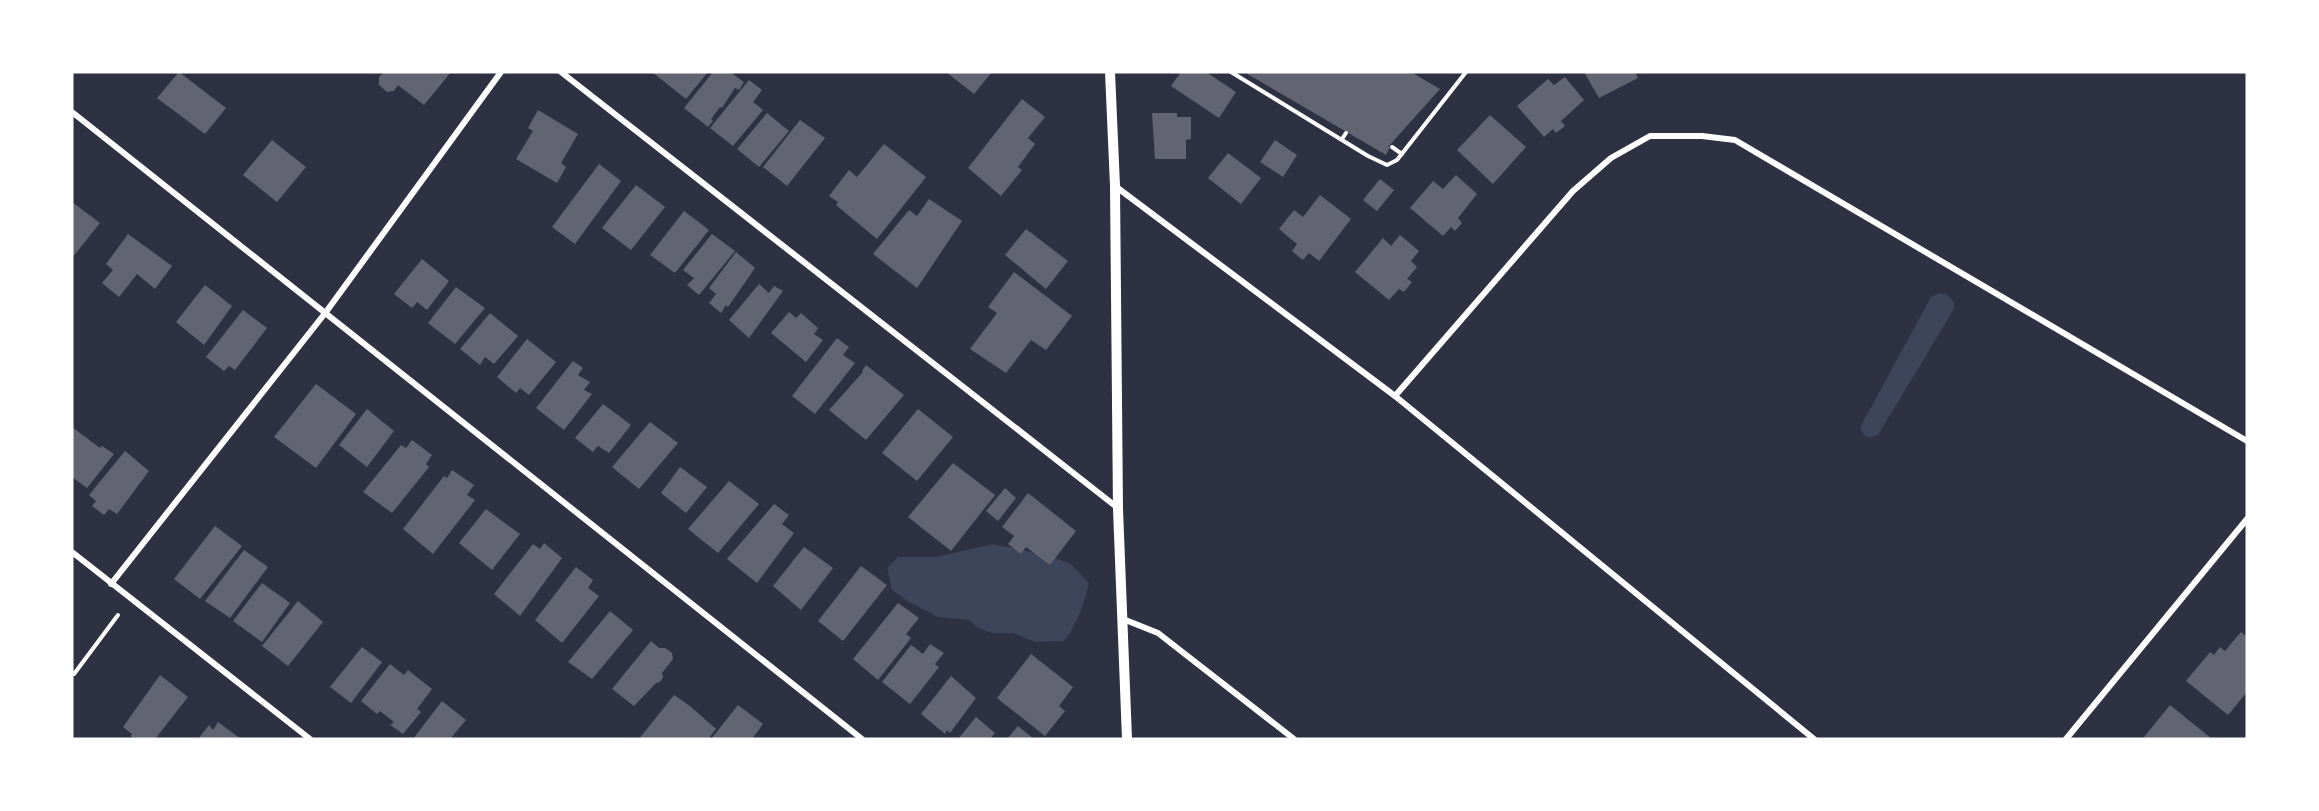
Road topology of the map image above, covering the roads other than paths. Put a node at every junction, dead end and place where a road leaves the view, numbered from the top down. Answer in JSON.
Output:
{"nodes":[{"id":1,"x":501,"y":72,"type":"edge"},
{"id":2,"x":561,"y":72,"type":"edge"},
{"id":3,"x":1110,"y":72,"type":"edge"},
{"id":4,"x":72,"y":112,"type":"edge"},
{"id":5,"x":1115,"y":186,"type":"junction"},
{"id":6,"x":326,"y":312,"type":"junction"},
{"id":7,"x":1395,"y":396,"type":"junction"},
{"id":8,"x":2247,"y":441,"type":"edge"},
{"id":9,"x":1118,"y":509,"type":"junction"},
{"id":10,"x":2247,"y":519,"type":"edge"},
{"id":11,"x":72,"y":552,"type":"edge"},
{"id":12,"x":111,"y":584,"type":"junction"},
{"id":13,"x":1123,"y":619,"type":"junction"},
{"id":14,"x":310,"y":739,"type":"edge"},
{"id":15,"x":862,"y":739,"type":"edge"},
{"id":16,"x":1127,"y":739,"type":"edge"},
{"id":17,"x":1294,"y":739,"type":"edge"},
{"id":18,"x":1814,"y":739,"type":"edge"},
{"id":19,"x":2066,"y":739,"type":"edge"}],
"edges":[{"from":1,"to":6,"type":"street"},
{"from":2,"to":9,"type":"street"},
{"from":3,"to":5,"type":"street"},
{"from":4,"to":6,"type":"street"},
{"from":5,"to":7,"type":"street"},
{"from":5,"to":9,"type":"street"},
{"from":6,"to":12,"type":"street"},
{"from":6,"to":15,"type":"street"},
{"from":7,"to":8,"type":"street"},
{"from":7,"to":18,"type":"street"},
{"from":9,"to":13,"type":"street"},
{"from":10,"to":19,"type":"street"},
{"from":11,"to":12,"type":"street"},
{"from":12,"to":14,"type":"street"},
{"from":13,"to":16,"type":"street"},
{"from":13,"to":17,"type":"street"}]}
